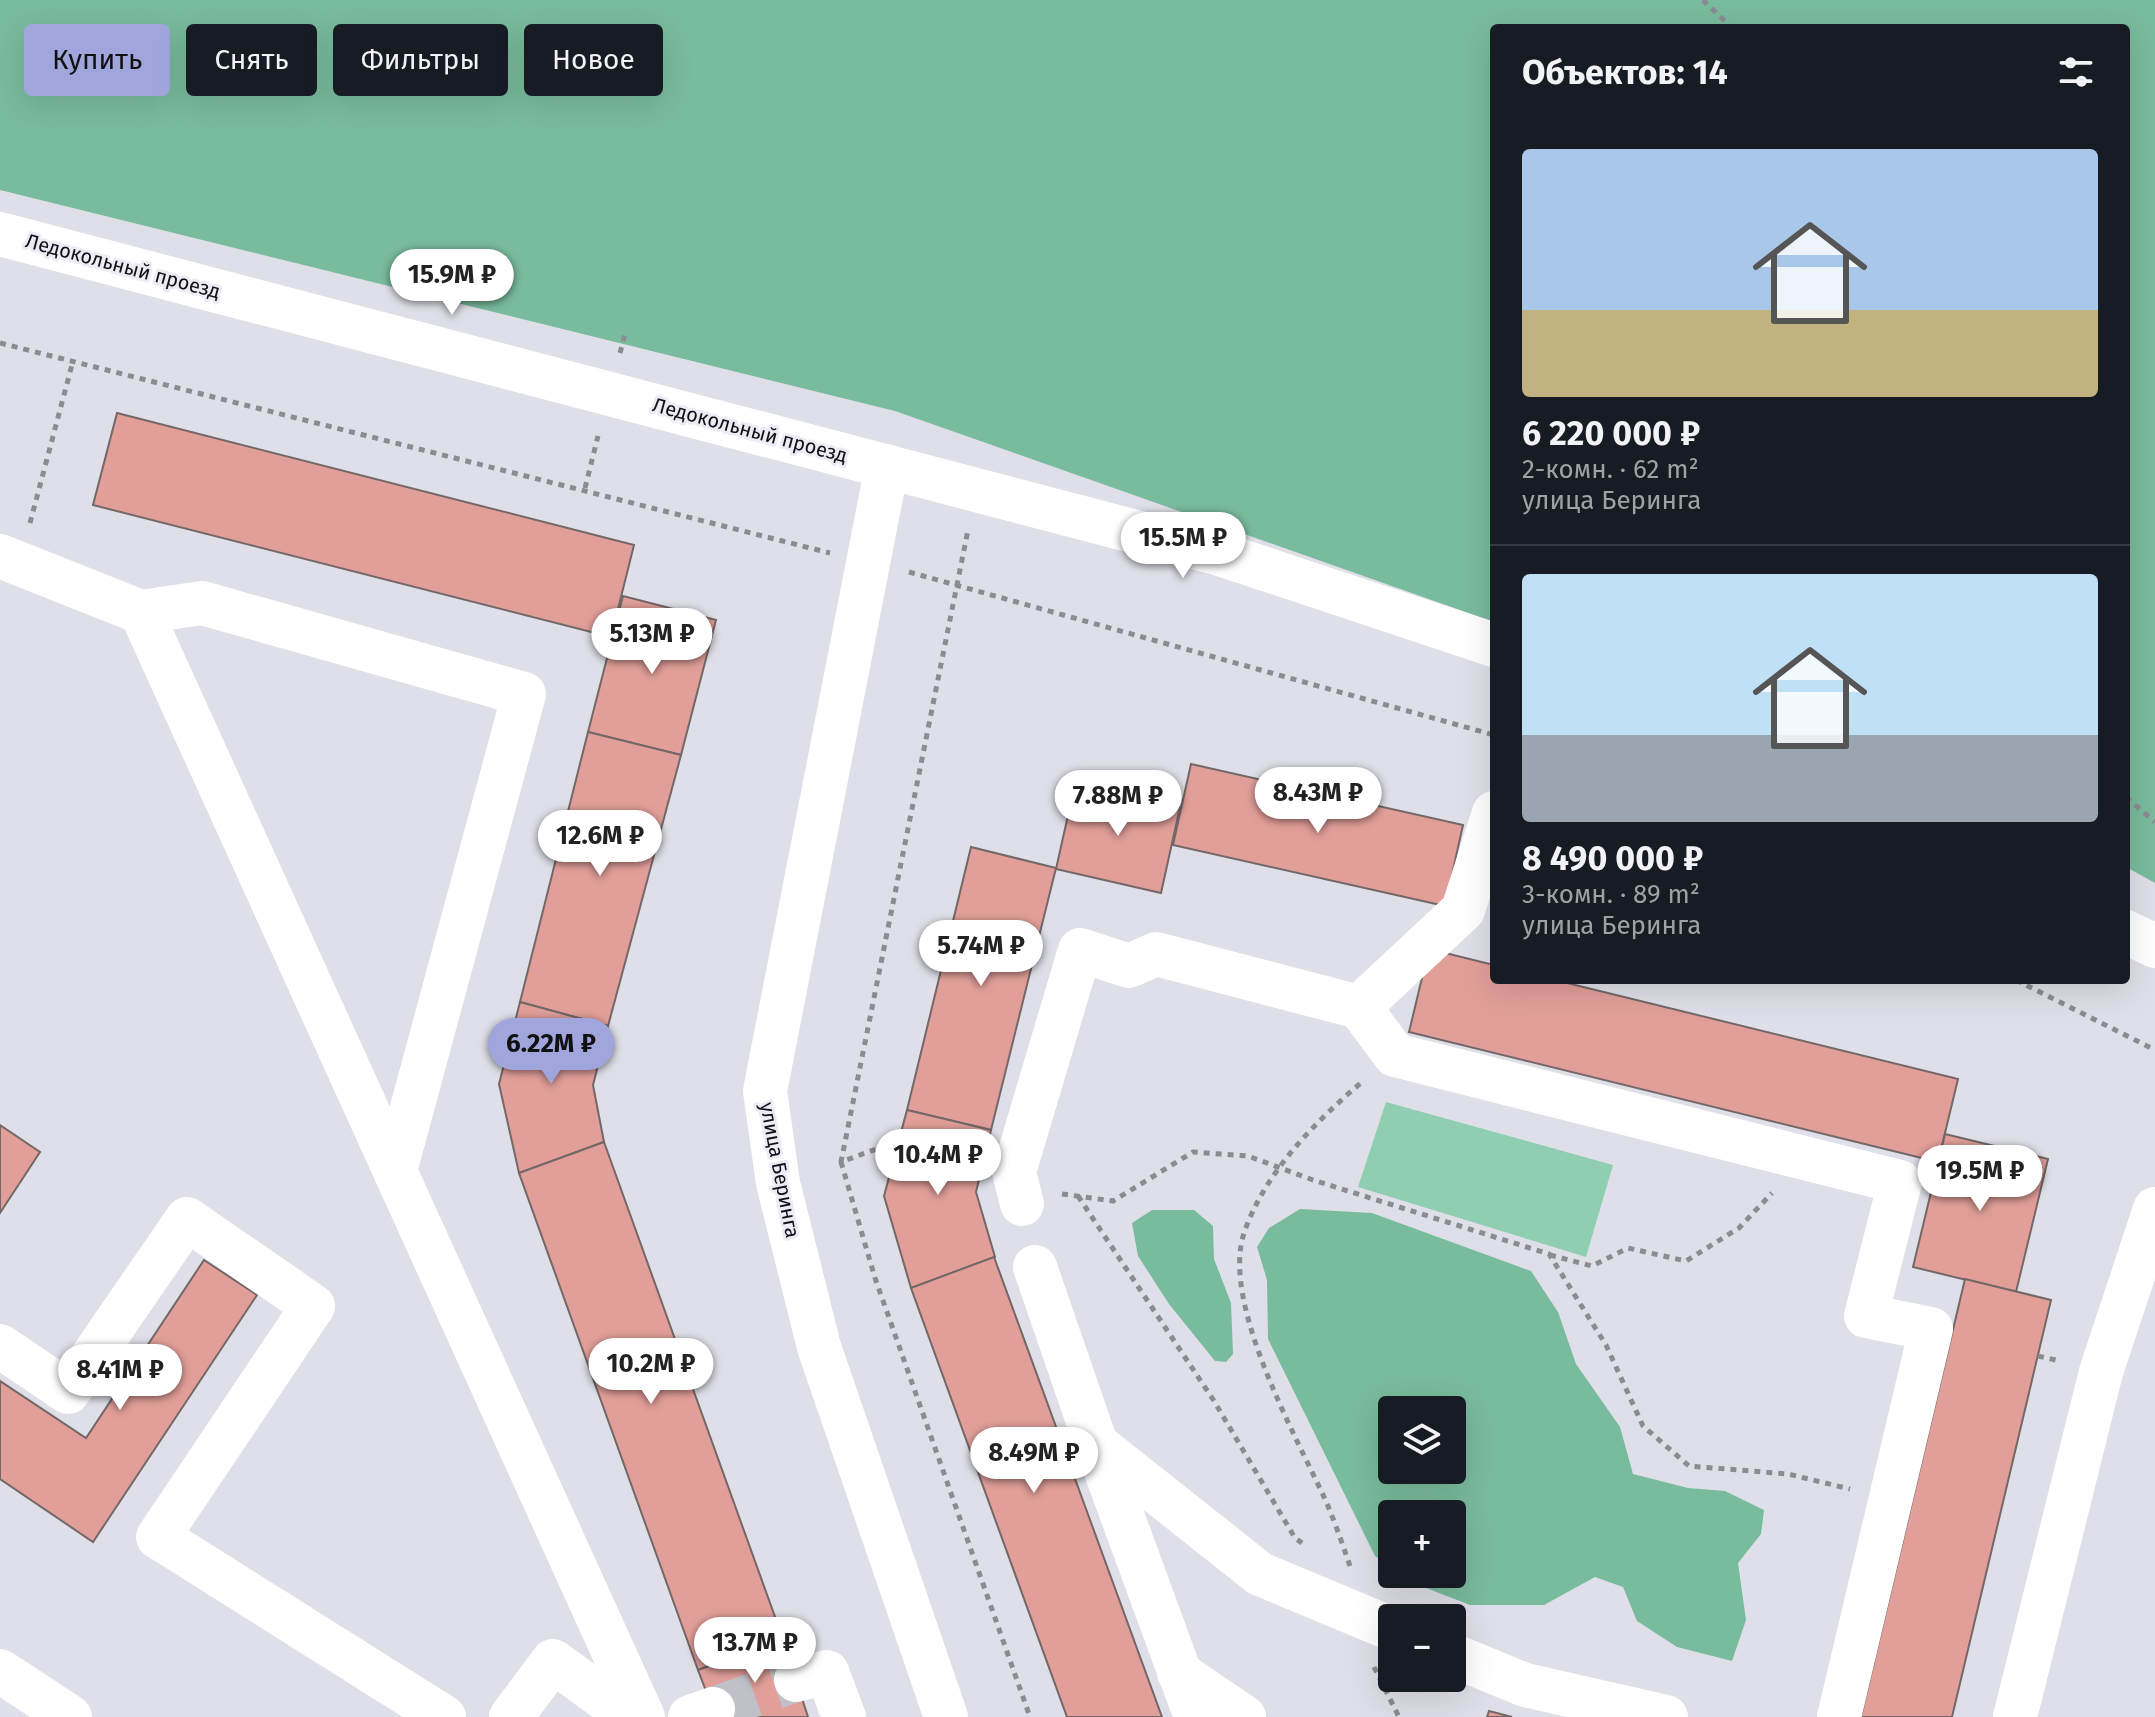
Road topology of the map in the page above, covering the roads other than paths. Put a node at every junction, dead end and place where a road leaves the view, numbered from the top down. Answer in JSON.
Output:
{"nodes":[{"id":1,"x":0,"y":234,"type":"edge"},
{"id":2,"x":887,"y":466,"type":"junction"},
{"id":3,"x":9,"y":562,"type":"edge"},
{"id":4,"x":141,"y":612,"type":"junction"},
{"id":5,"x":1490,"y":644,"type":"edge"},
{"id":6,"x":1490,"y":826,"type":"edge"},
{"id":7,"x":2130,"y":934,"type":"edge"},
{"id":8,"x":2155,"y":946,"type":"edge"},
{"id":9,"x":1359,"y":1007,"type":"junction"},
{"id":10,"x":395,"y":1171,"type":"junction"},
{"id":11,"x":1018,"y":1188,"type":"road end"},
{"id":12,"x":2155,"y":1209,"type":"edge"},
{"id":13,"x":1035,"y":1267,"type":"dead end"},
{"id":14,"x":0,"y":1346,"type":"edge"},
{"id":15,"x":1096,"y":1444,"type":"junction"},
{"id":16,"x":1378,"y":1623,"type":"edge"},
{"id":17,"x":1466,"y":1661,"type":"edge"},
{"id":18,"x":0,"y":1671,"type":"edge"},
{"id":19,"x":1179,"y":1673,"type":"junction"},
{"id":20,"x":796,"y":1680,"type":"tunnel mouth"},
{"id":21,"x":70,"y":1717,"type":"edge"},
{"id":22,"x":444,"y":1717,"type":"edge"},
{"id":23,"x":511,"y":1717,"type":"edge"},
{"id":24,"x":630,"y":1717,"type":"edge"},
{"id":25,"x":643,"y":1717,"type":"edge"},
{"id":26,"x":844,"y":1717,"type":"edge"},
{"id":27,"x":946,"y":1717,"type":"edge"},
{"id":28,"x":1196,"y":1717,"type":"edge"},
{"id":29,"x":1244,"y":1717,"type":"edge"},
{"id":30,"x":1666,"y":1717,"type":"edge"},
{"id":31,"x":1839,"y":1717,"type":"edge"},
{"id":32,"x":2015,"y":1717,"type":"edge"}],
"edges":[{"from":1,"to":2,"type":"street","name":"Ледокольный проезд"},
{"from":2,"to":5,"type":"street","name":"Ледокольный проезд"},
{"from":2,"to":27,"type":"street","name":"улица Беринга"},
{"from":3,"to":4,"type":"street"},
{"from":4,"to":10,"type":"street"},
{"from":4,"to":10,"type":"street"},
{"from":6,"to":9,"type":"street"},
{"from":7,"to":8,"type":"street"},
{"from":9,"to":11,"type":"street"},
{"from":9,"to":31,"type":"street"},
{"from":10,"to":25,"type":"street"},
{"from":12,"to":32,"type":"street"},
{"from":13,"to":15,"type":"street"},
{"from":14,"to":22,"type":"street"},
{"from":15,"to":16,"type":"street"},
{"from":15,"to":19,"type":"street"},
{"from":17,"to":30,"type":"street"},
{"from":18,"to":21,"type":"street"},
{"from":19,"to":28,"type":"street"},
{"from":19,"to":29,"type":"street"},
{"from":20,"to":26,"type":"street"},
{"from":23,"to":24,"type":"street"}]}
